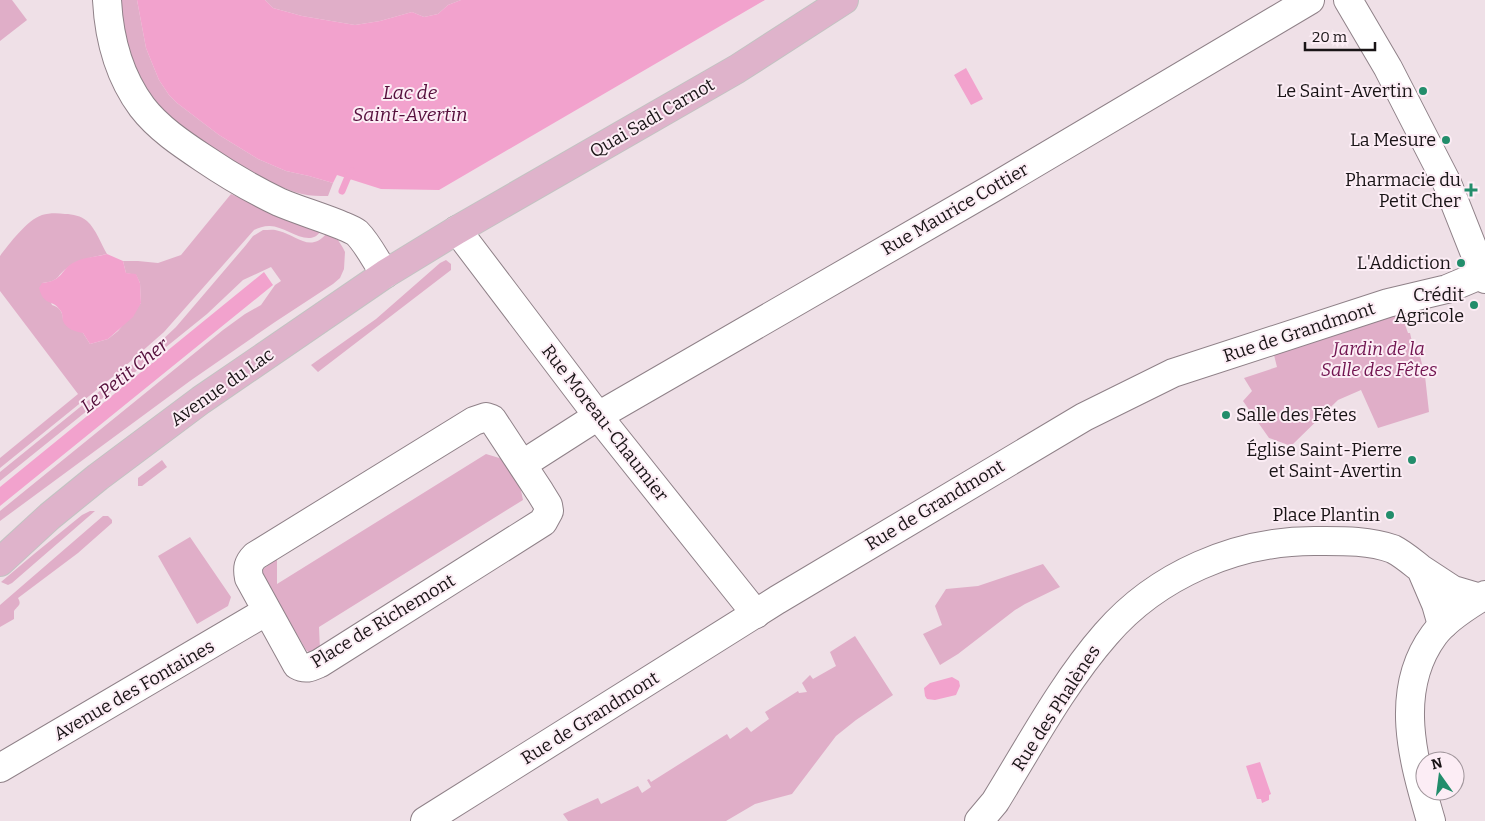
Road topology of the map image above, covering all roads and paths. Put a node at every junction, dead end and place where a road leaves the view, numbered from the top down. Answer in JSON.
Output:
{"nodes":[{"id":1,"x":107,"y":0,"type":"edge"},
{"id":2,"x":844,"y":0,"type":"edge"},
{"id":3,"x":1310,"y":0,"type":"edge"},
{"id":4,"x":1348,"y":0,"type":"edge"},
{"id":5,"x":457,"y":230,"type":"junction"},
{"id":6,"x":385,"y":274,"type":"junction"},
{"id":7,"x":1485,"y":275,"type":"edge"},
{"id":8,"x":598,"y":416,"type":"junction"},
{"id":9,"x":523,"y":464,"type":"junction"},
{"id":10,"x":0,"y":562,"type":"edge"},
{"id":11,"x":1420,"y":569,"type":"junction"},
{"id":12,"x":1483,"y":596,"type":"edge"},
{"id":13,"x":267,"y":611,"type":"junction"},
{"id":14,"x":756,"y":614,"type":"junction"},
{"id":15,"x":1444,"y":624,"type":"junction"},
{"id":16,"x":0,"y":768,"type":"edge"},
{"id":17,"x":425,"y":821,"type":"edge"},
{"id":18,"x":979,"y":821,"type":"edge"},
{"id":19,"x":1431,"y":821,"type":"edge"}],
"edges":[{"from":1,"to":6,"type":"street"},
{"from":2,"to":5,"type":"main road","name":"Quai Sadi Carnot"},
{"from":3,"to":8,"type":"street","name":"Rue Maurice Cottier"},
{"from":4,"to":7,"type":"street"},
{"from":5,"to":6,"type":"main road","name":"Avenue du Lac"},
{"from":5,"to":8,"type":"street","name":"Rue Moreau-Chaumier"},
{"from":6,"to":10,"type":"main road","name":"Avenue du Lac"},
{"from":7,"to":14,"type":"street","name":"Rue de Grandmont"},
{"from":8,"to":9,"type":"street"},
{"from":8,"to":14,"type":"street","name":"Rue Moreau-Chaumier"},
{"from":9,"to":13,"type":"street","name":"Place de Richemont"},
{"from":9,"to":13,"type":"street","name":"Place de Richemont"},
{"from":11,"to":12,"type":"street","name":"Rue des Phalènes"},
{"from":11,"to":15,"type":"street","name":"Rue des Phalènes"},
{"from":11,"to":18,"type":"street","name":"Rue des Phalènes"},
{"from":12,"to":15,"type":"street"},
{"from":13,"to":16,"type":"street","name":"Avenue des Fontaines"},
{"from":14,"to":17,"type":"street","name":"Rue de Grandmont"},
{"from":15,"to":19,"type":"street"}]}
